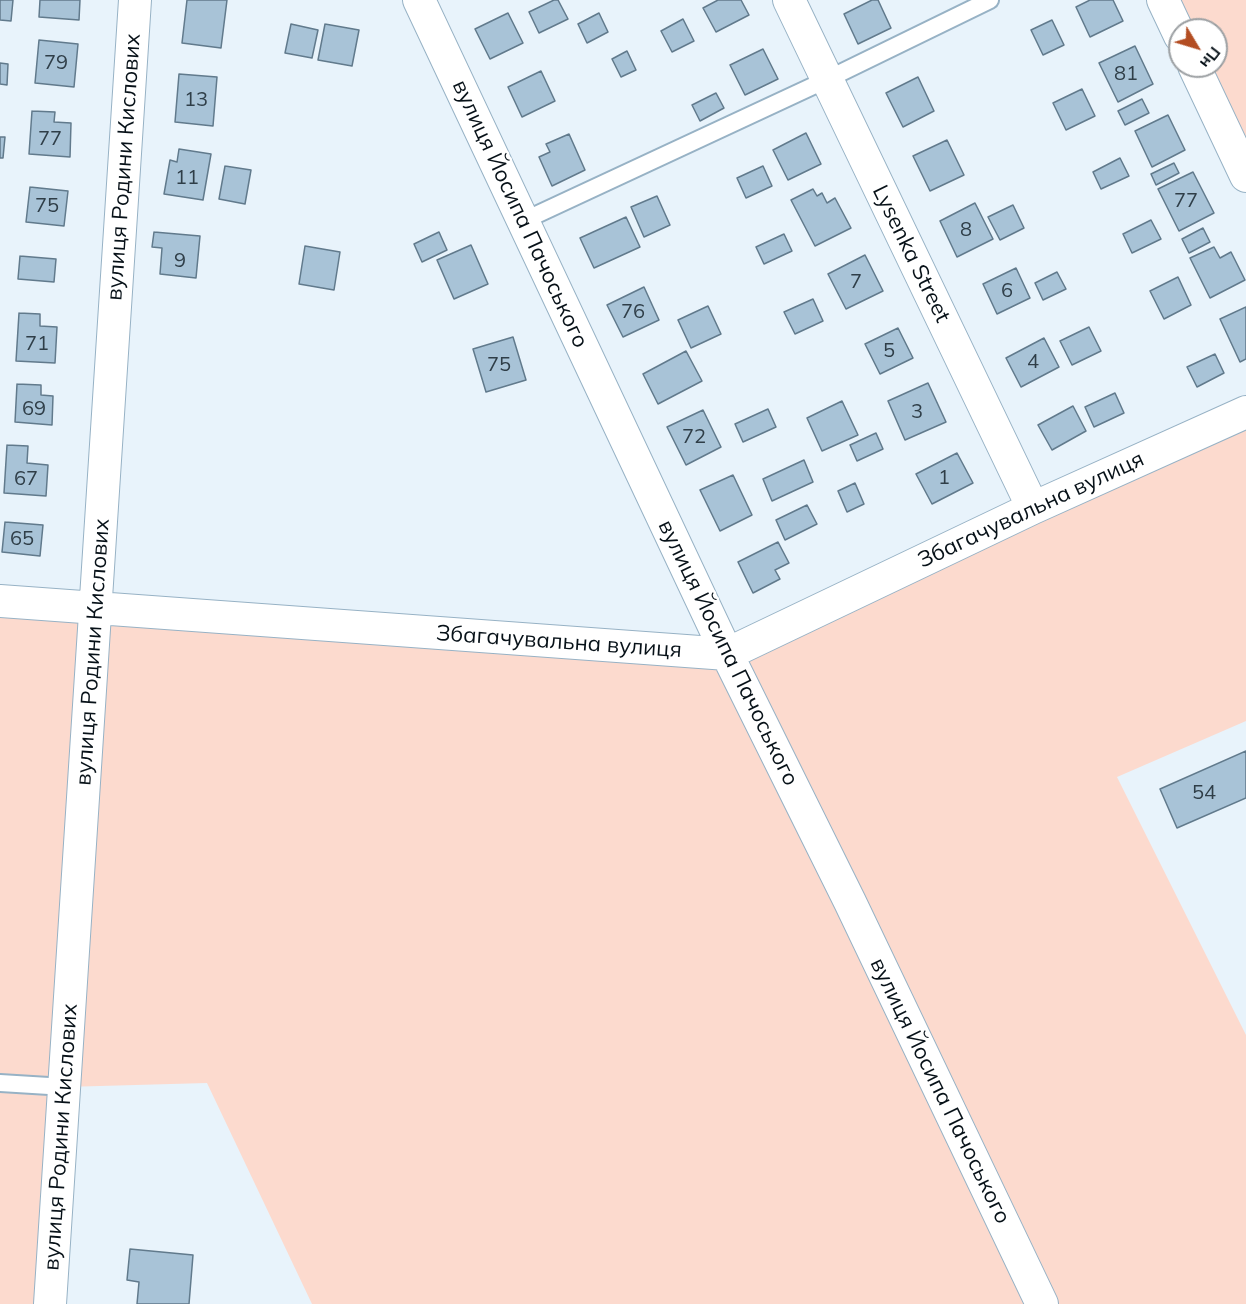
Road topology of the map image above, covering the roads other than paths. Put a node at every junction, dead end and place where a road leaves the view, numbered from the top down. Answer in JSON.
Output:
{"nodes":[{"id":1,"x":135,"y":0,"type":"edge"},
{"id":2,"x":419,"y":0,"type":"edge"},
{"id":3,"x":789,"y":0,"type":"edge"},
{"id":4,"x":990,"y":0,"type":"edge"},
{"id":5,"x":1163,"y":0,"type":"edge"},
{"id":6,"x":1172,"y":18,"type":"edge"},
{"id":7,"x":1200,"y":78,"type":"edge"},
{"id":8,"x":828,"y":79,"type":"junction"},
{"id":9,"x":1246,"y":176,"type":"edge"},
{"id":10,"x":523,"y":221,"type":"junction"},
{"id":11,"x":1246,"y":412,"type":"edge"},
{"id":12,"x":1033,"y":508,"type":"junction"},
{"id":13,"x":0,"y":601,"type":"edge"},
{"id":14,"x":96,"y":608,"type":"junction"},
{"id":15,"x":727,"y":654,"type":"junction"},
{"id":16,"x":0,"y":1083,"type":"edge"},
{"id":17,"x":65,"y":1087,"type":"junction"},
{"id":18,"x":50,"y":1304,"type":"edge"},
{"id":19,"x":1042,"y":1304,"type":"edge"}],
"edges":[{"from":1,"to":14,"type":"street","name":"вулиця Родини Кислових"},
{"from":2,"to":10,"type":"street","name":"вулиця Йосипа Пачоського"},
{"from":3,"to":8,"type":"street","name":"Lysenka Street"},
{"from":4,"to":8,"type":"lane"},
{"from":5,"to":6,"type":"street"},
{"from":7,"to":9,"type":"street"},
{"from":8,"to":10,"type":"lane"},
{"from":8,"to":12,"type":"street","name":"Lysenka Street"},
{"from":10,"to":15,"type":"street","name":"вулиця Йосипа Пачоського"},
{"from":11,"to":12,"type":"street","name":"Збагачувальна вулиця"},
{"from":12,"to":15,"type":"street","name":"Збагачувальна вулиця"},
{"from":13,"to":14,"type":"street","name":"Збагачувальна вулиця"},
{"from":14,"to":15,"type":"street","name":"Збагачувальна вулиця"},
{"from":14,"to":17,"type":"street","name":"вулиця Родини Кислових"},
{"from":15,"to":19,"type":"street","name":"вулиця Йосипа Пачоського"},
{"from":16,"to":17,"type":"lane"},
{"from":17,"to":18,"type":"street","name":"вулиця Родини Кислових"}]}
